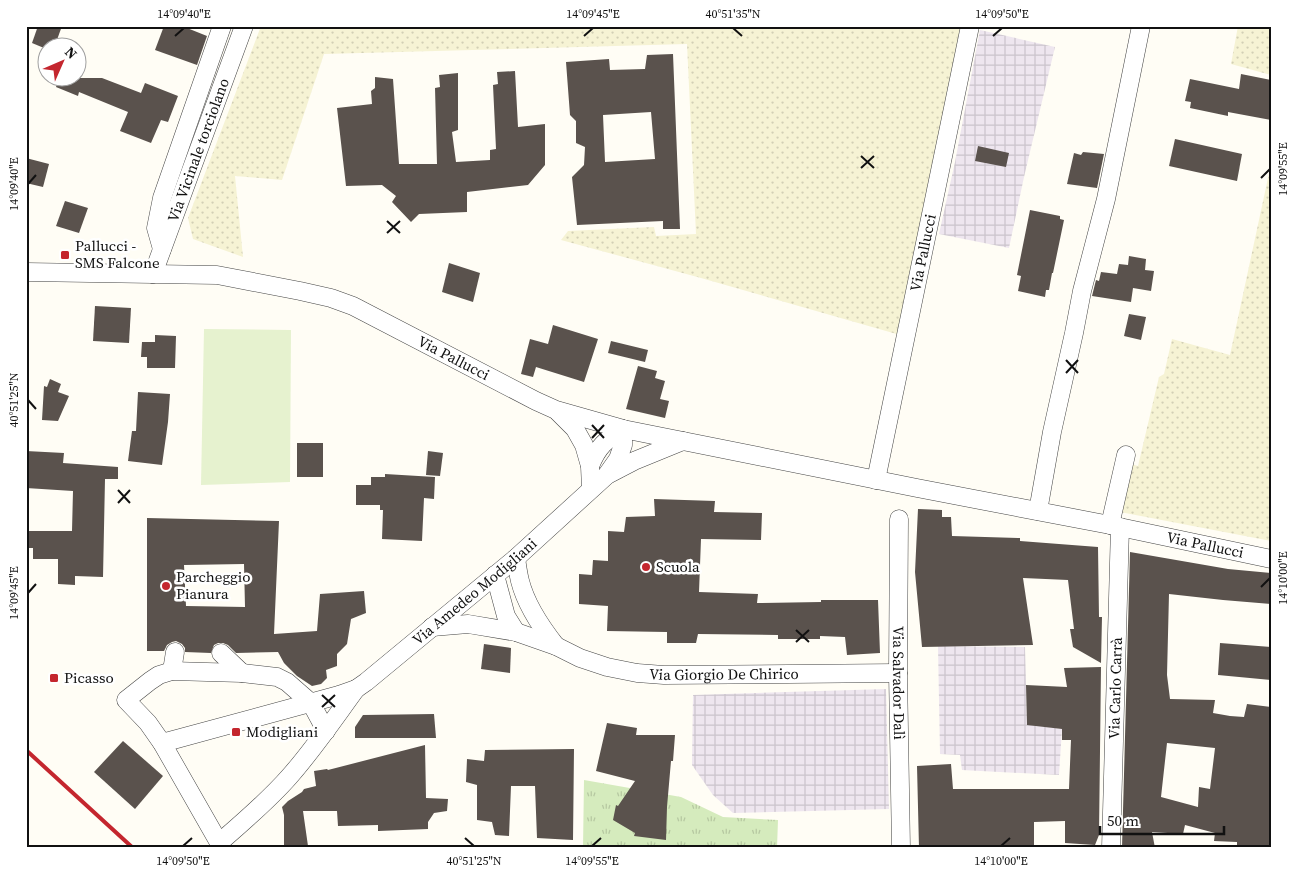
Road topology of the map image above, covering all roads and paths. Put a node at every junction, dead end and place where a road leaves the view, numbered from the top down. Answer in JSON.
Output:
{"nodes":[{"id":1,"x":222,"y":26,"type":"edge"},
{"id":2,"x":244,"y":26,"type":"edge"},
{"id":3,"x":970,"y":26,"type":"edge"},
{"id":4,"x":1141,"y":26,"type":"edge"},
{"id":5,"x":162,"y":249,"type":"junction"},
{"id":6,"x":26,"y":272,"type":"edge"},
{"id":7,"x":153,"y":274,"type":"junction"},
{"id":8,"x":556,"y":410,"type":"junction"},
{"id":9,"x":623,"y":429,"type":"junction"},
{"id":10,"x":683,"y":441,"type":"junction"},
{"id":11,"x":1126,"y":455,"type":"dead end"},
{"id":12,"x":590,"y":466,"type":"junction"},
{"id":13,"x":606,"y":476,"type":"junction"},
{"id":14,"x":876,"y":480,"type":"junction"},
{"id":15,"x":591,"y":489,"type":"junction"},
{"id":16,"x":1038,"y":511,"type":"junction"},
{"id":17,"x":899,"y":519,"type":"dead end"},
{"id":18,"x":1115,"y":526,"type":"junction"},
{"id":19,"x":516,"y":558,"type":"junction"},
{"id":20,"x":1271,"y":559,"type":"edge"},
{"id":21,"x":495,"y":575,"type":"junction"},
{"id":22,"x":432,"y":627,"type":"junction"},
{"id":23,"x":516,"y":632,"type":"junction"},
{"id":24,"x":556,"y":646,"type":"junction"},
{"id":25,"x":175,"y":652,"type":"dead end"},
{"id":26,"x":221,"y":653,"type":"dead end"},
{"id":27,"x":172,"y":671,"type":"junction"},
{"id":28,"x":242,"y":673,"type":"junction"},
{"id":29,"x":898,"y":673,"type":"junction"},
{"id":30,"x":356,"y":689,"type":"junction"},
{"id":31,"x":311,"y":703,"type":"junction"},
{"id":32,"x":326,"y":731,"type":"junction"},
{"id":33,"x":162,"y":743,"type":"junction"},
{"id":34,"x":220,"y":845,"type":"edge"},
{"id":35,"x":901,"y":848,"type":"edge"},
{"id":36,"x":1111,"y":848,"type":"edge"}],
"edges":[{"from":1,"to":5,"type":"street"},
{"from":2,"to":5,"type":"street","name":"Via Vicinale torciolano"},
{"from":3,"to":14,"type":"street","name":"Via Pallucci"},
{"from":4,"to":16,"type":"street"},
{"from":5,"to":7,"type":"street","name":"Via Vicinale torciolano"},
{"from":6,"to":7,"type":"street","name":"Via Pallucci"},
{"from":7,"to":8,"type":"street","name":"Via Pallucci"},
{"from":8,"to":9,"type":"street","name":"Via Pallucci"},
{"from":8,"to":12,"type":"street"},
{"from":9,"to":10,"type":"street","name":"Via Pallucci"},
{"from":9,"to":12,"type":"street"},
{"from":9,"to":13,"type":"street","name":"Via Amedeo Modigliani"},
{"from":10,"to":13,"type":"street","name":"Via Amedeo Modigliani"},
{"from":10,"to":14,"type":"street","name":"Via Pallucci"},
{"from":11,"to":18,"type":"street","name":"Via Carlo Carrà"},
{"from":12,"to":15,"type":"street"},
{"from":13,"to":15,"type":"street","name":"Via Amedeo Modigliani"},
{"from":14,"to":16,"type":"street","name":"Via Pallucci"},
{"from":15,"to":19,"type":"street","name":"Via Amedeo Modigliani"},
{"from":16,"to":18,"type":"street","name":"Via Pallucci"},
{"from":17,"to":29,"type":"street","name":"Via Salvador Dalì"},
{"from":18,"to":20,"type":"street","name":"Via Pallucci"},
{"from":18,"to":36,"type":"street","name":"Via Carlo Carrà"},
{"from":19,"to":21,"type":"street","name":"Via Amedeo Modigliani"},
{"from":19,"to":24,"type":"street","name":"Via Giorgio De Chirico"},
{"from":21,"to":22,"type":"street","name":"Via Amedeo Modigliani"},
{"from":21,"to":23,"type":"street"},
{"from":22,"to":23,"type":"street","name":"Via Giorgio De Chirico"},
{"from":22,"to":30,"type":"street","name":"Via Amedeo Modigliani"},
{"from":23,"to":24,"type":"street","name":"Via Giorgio De Chirico"},
{"from":24,"to":29,"type":"street","name":"Via Giorgio De Chirico"},
{"from":25,"to":27,"type":"street"},
{"from":26,"to":28,"type":"street"},
{"from":27,"to":28,"type":"street"},
{"from":27,"to":33,"type":"street"},
{"from":28,"to":31,"type":"street"},
{"from":29,"to":35,"type":"street","name":"Via Salvador Dalì"},
{"from":30,"to":31,"type":"street","name":"Via Amedeo Modigliani"},
{"from":30,"to":32,"type":"street","name":"Via Amedeo Modigliani"},
{"from":31,"to":32,"type":"street"},
{"from":31,"to":33,"type":"street","name":"Via Amedeo Modigliani"},
{"from":32,"to":34,"type":"street","name":"Via Amedeo Modigliani"},
{"from":33,"to":34,"type":"street"}]}
